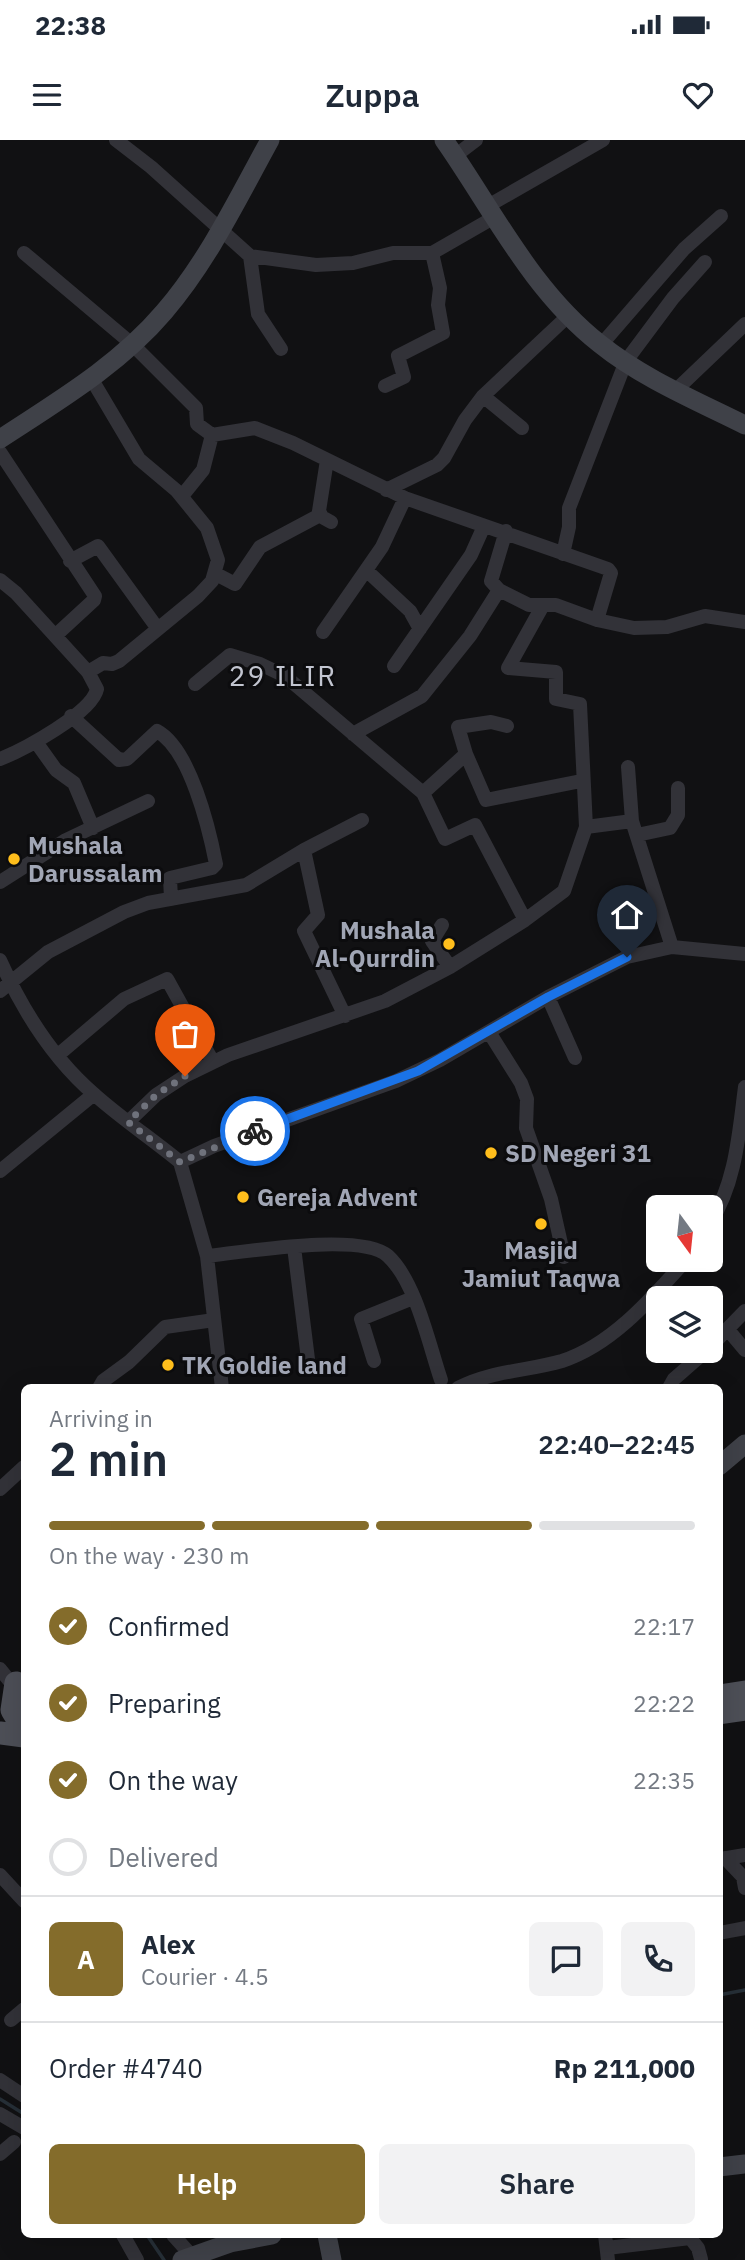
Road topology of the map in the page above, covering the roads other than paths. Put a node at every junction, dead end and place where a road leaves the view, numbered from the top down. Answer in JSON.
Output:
{"nodes":[{"id":1,"x":116,"y":140,"type":"edge"},
{"id":2,"x":270,"y":140,"type":"edge"},
{"id":3,"x":476,"y":140,"type":"edge"},
{"id":4,"x":603,"y":140,"type":"edge"},
{"id":5,"x":450,"y":148,"type":"edge"},
{"id":6,"x":489,"y":212,"type":"junction"},
{"id":7,"x":721,"y":216,"type":"dead end"},
{"id":8,"x":220,"y":231,"type":"junction"},
{"id":9,"x":24,"y":253,"type":"dead end"},
{"id":10,"x":432,"y":253,"type":"junction"},
{"id":11,"x":250,"y":256,"type":"junction"},
{"id":12,"x":705,"y":262,"type":"dead end"},
{"id":13,"x":568,"y":316,"type":"junction"},
{"id":14,"x":745,"y":324,"type":"edge"},
{"id":15,"x":132,"y":344,"type":"junction"},
{"id":16,"x":601,"y":345,"type":"junction"},
{"id":17,"x":281,"y":349,"type":"dead end"},
{"id":18,"x":626,"y":361,"type":"junction"},
{"id":19,"x":91,"y":378,"type":"junction"},
{"id":20,"x":385,"y":386,"type":"dead end"},
{"id":21,"x":676,"y":390,"type":"junction"},
{"id":22,"x":483,"y":396,"type":"junction"},
{"id":23,"x":745,"y":425,"type":"edge"},
{"id":24,"x":522,"y":428,"type":"dead end"},
{"id":25,"x":212,"y":435,"type":"junction"},
{"id":26,"x":0,"y":439,"type":"edge"},
{"id":27,"x":0,"y":452,"type":"edge"},
{"id":28,"x":327,"y":460,"type":"junction"},
{"id":29,"x":386,"y":490,"type":"junction"},
{"id":30,"x":182,"y":496,"type":"junction"},
{"id":31,"x":405,"y":498,"type":"junction"},
{"id":32,"x":484,"y":526,"type":"junction"},
{"id":33,"x":506,"y":531,"type":"junction"},
{"id":34,"x":563,"y":554,"type":"junction"},
{"id":35,"x":70,"y":561,"type":"junction"},
{"id":36,"x":366,"y":570,"type":"junction"},
{"id":37,"x":216,"y":574,"type":"junction"},
{"id":38,"x":0,"y":580,"type":"edge"},
{"id":39,"x":499,"y":590,"type":"junction"},
{"id":40,"x":542,"y":607,"type":"junction"},
{"id":41,"x":597,"y":620,"type":"junction"},
{"id":42,"x":745,"y":622,"type":"edge"},
{"id":43,"x":158,"y":629,"type":"junction"},
{"id":44,"x":420,"y":629,"type":"junction"},
{"id":45,"x":323,"y":632,"type":"dead end"},
{"id":46,"x":56,"y":635,"type":"junction"},
{"id":47,"x":394,"y":666,"type":"dead end"},
{"id":48,"x":88,"y":671,"type":"junction"},
{"id":49,"x":195,"y":684,"type":"dead end"},
{"id":50,"x":71,"y":716,"type":"junction"},
{"id":51,"x":507,"y":726,"type":"dead end"},
{"id":52,"x":353,"y":734,"type":"junction"},
{"id":53,"x":36,"y":742,"type":"junction"},
{"id":54,"x":466,"y":754,"type":"junction"},
{"id":55,"x":0,"y":759,"type":"edge"},
{"id":56,"x":628,"y":767,"type":"dead end"},
{"id":57,"x":581,"y":781,"type":"junction"},
{"id":58,"x":678,"y":788,"type":"dead end"},
{"id":59,"x":423,"y":793,"type":"junction"},
{"id":60,"x":148,"y":801,"type":"dead end"},
{"id":61,"x":362,"y":820,"type":"dead end"},
{"id":62,"x":586,"y":827,"type":"junction"},
{"id":63,"x":93,"y":828,"type":"junction"},
{"id":64,"x":635,"y":828,"type":"junction"},
{"id":65,"x":304,"y":850,"type":"junction"},
{"id":66,"x":0,"y":882,"type":"edge"},
{"id":67,"x":171,"y":899,"type":"junction"},
{"id":68,"x":525,"y":920,"type":"junction"},
{"id":69,"x":442,"y":925,"type":"dead end"},
{"id":70,"x":673,"y":947,"type":"junction"},
{"id":71,"x":745,"y":954,"type":"edge"},
{"id":72,"x":0,"y":960,"type":"edge"},
{"id":73,"x":450,"y":967,"type":"junction"},
{"id":74,"x":5,"y":986,"type":"edge"},
{"id":75,"x":548,"y":997,"type":"junction"},
{"id":76,"x":345,"y":1016,"type":"junction"},
{"id":77,"x":489,"y":1032,"type":"junction"},
{"id":78,"x":58,"y":1055,"type":"junction"},
{"id":79,"x":575,"y":1058,"type":"dead end"},
{"id":80,"x":214,"y":1062,"type":"junction"},
{"id":81,"x":745,"y":1087,"type":"edge"},
{"id":82,"x":93,"y":1094,"type":"junction"},
{"id":83,"x":128,"y":1122,"type":"junction"},
{"id":84,"x":180,"y":1162,"type":"junction"},
{"id":85,"x":0,"y":1171,"type":"edge"},
{"id":86,"x":722,"y":1195,"type":"edge"},
{"id":87,"x":294,"y":1247,"type":"junction"},
{"id":88,"x":208,"y":1256,"type":"junction"},
{"id":89,"x":564,"y":1257,"type":"dead end"},
{"id":90,"x":674,"y":1272,"type":"edge"},
{"id":91,"x":413,"y":1298,"type":"junction"},
{"id":92,"x":745,"y":1311,"type":"edge"},
{"id":93,"x":214,"y":1320,"type":"junction"},
{"id":94,"x":729,"y":1331,"type":"junction"},
{"id":95,"x":723,"y":1336,"type":"edge"},
{"id":96,"x":745,"y":1350,"type":"edge"},
{"id":97,"x":308,"y":1359,"type":"dead end"},
{"id":98,"x":374,"y":1361,"type":"dead end"},
{"id":99,"x":692,"y":1363,"type":"edge"},
{"id":100,"x":441,"y":1380,"type":"dead end"},
{"id":101,"x":101,"y":1384,"type":"edge"},
{"id":102,"x":222,"y":1384,"type":"edge"},
{"id":103,"x":470,"y":1384,"type":"edge"},
{"id":104,"x":671,"y":1384,"type":"edge"},
{"id":105,"x":745,"y":1444,"type":"edge"},
{"id":106,"x":723,"y":1463,"type":"edge"},
{"id":107,"x":21,"y":1470,"type":"edge"},
{"id":108,"x":0,"y":1489,"type":"edge"},
{"id":109,"x":10,"y":1681,"type":"edge"},
{"id":110,"x":745,"y":1692,"type":"edge"},
{"id":111,"x":723,"y":1695,"type":"edge"},
{"id":112,"x":745,"y":1709,"type":"edge"},
{"id":113,"x":723,"y":1712,"type":"edge"},
{"id":114,"x":15,"y":1727,"type":"edge"},
{"id":115,"x":745,"y":1855,"type":"edge"},
{"id":116,"x":723,"y":1858,"type":"edge"},
{"id":117,"x":723,"y":1859,"type":"edge"},
{"id":118,"x":0,"y":1875,"type":"edge"},
{"id":119,"x":745,"y":1888,"type":"edge"},
{"id":120,"x":21,"y":1897,"type":"edge"},
{"id":121,"x":745,"y":1928,"type":"edge"},
{"id":122,"x":723,"y":1932,"type":"edge"},
{"id":123,"x":21,"y":2012,"type":"edge"},
{"id":124,"x":11,"y":2020,"type":"dead end"},
{"id":125,"x":0,"y":2080,"type":"edge"},
{"id":126,"x":21,"y":2094,"type":"edge"},
{"id":127,"x":0,"y":2114,"type":"edge"},
{"id":128,"x":21,"y":2126,"type":"edge"},
{"id":129,"x":13,"y":2142,"type":"dead end"},
{"id":130,"x":0,"y":2154,"type":"edge"},
{"id":131,"x":745,"y":2164,"type":"edge"},
{"id":132,"x":723,"y":2167,"type":"edge"},
{"id":133,"x":125,"y":2238,"type":"edge"},
{"id":134,"x":175,"y":2238,"type":"edge"},
{"id":135,"x":261,"y":2238,"type":"edge"},
{"id":136,"x":328,"y":2238,"type":"edge"},
{"id":137,"x":607,"y":2248,"type":"edge"},
{"id":138,"x":186,"y":2258,"type":"edge"},
{"id":139,"x":701,"y":2259,"type":"edge"},
{"id":140,"x":137,"y":2260,"type":"edge"},
{"id":141,"x":332,"y":2260,"type":"edge"}],
"edges":[{"from":1,"to":8,"type":"street"},
{"from":2,"to":8,"type":"street"},
{"from":3,"to":5,"type":"street"},
{"from":4,"to":6,"type":"street"},
{"from":5,"to":6,"type":"street"},
{"from":6,"to":10,"type":"street"},
{"from":6,"to":13,"type":"street"},
{"from":7,"to":16,"type":"street"},
{"from":8,"to":11,"type":"street"},
{"from":8,"to":15,"type":"street"},
{"from":9,"to":15,"type":"street"},
{"from":10,"to":11,"type":"street"},
{"from":10,"to":20,"type":"street"},
{"from":11,"to":17,"type":"street"},
{"from":12,"to":18,"type":"street"},
{"from":13,"to":16,"type":"street"},
{"from":13,"to":22,"type":"street"},
{"from":14,"to":21,"type":"street"},
{"from":15,"to":19,"type":"street"},
{"from":15,"to":25,"type":"street"},
{"from":16,"to":18,"type":"street"},
{"from":18,"to":21,"type":"street"},
{"from":18,"to":34,"type":"street"},
{"from":19,"to":26,"type":"street"},
{"from":19,"to":30,"type":"street"},
{"from":21,"to":23,"type":"street"},
{"from":22,"to":24,"type":"street"},
{"from":22,"to":29,"type":"street"},
{"from":25,"to":28,"type":"street"},
{"from":25,"to":30,"type":"street"},
{"from":27,"to":35,"type":"street"},
{"from":28,"to":29,"type":"street"},
{"from":28,"to":37,"type":"street"},
{"from":29,"to":31,"type":"street"},
{"from":30,"to":37,"type":"street"},
{"from":31,"to":32,"type":"street"},
{"from":31,"to":36,"type":"street"},
{"from":32,"to":33,"type":"street"},
{"from":32,"to":44,"type":"street"},
{"from":33,"to":34,"type":"street"},
{"from":33,"to":39,"type":"street"},
{"from":34,"to":41,"type":"street"},
{"from":35,"to":43,"type":"street"},
{"from":35,"to":46,"type":"street"},
{"from":36,"to":44,"type":"street"},
{"from":36,"to":45,"type":"street"},
{"from":37,"to":43,"type":"street"},
{"from":38,"to":46,"type":"street"},
{"from":39,"to":40,"type":"street"},
{"from":39,"to":52,"type":"street"},
{"from":40,"to":41,"type":"street"},
{"from":40,"to":57,"type":"street"},
{"from":41,"to":42,"type":"street"},
{"from":43,"to":48,"type":"street"},
{"from":44,"to":47,"type":"street"},
{"from":46,"to":48,"type":"street"},
{"from":48,"to":50,"type":"street"},
{"from":49,"to":52,"type":"street"},
{"from":50,"to":53,"type":"street"},
{"from":50,"to":67,"type":"street"},
{"from":51,"to":54,"type":"street"},
{"from":52,"to":59,"type":"street"},
{"from":53,"to":55,"type":"street"},
{"from":53,"to":63,"type":"street"},
{"from":54,"to":57,"type":"street"},
{"from":54,"to":59,"type":"street"},
{"from":56,"to":64,"type":"street"},
{"from":57,"to":62,"type":"street"},
{"from":58,"to":64,"type":"street"},
{"from":59,"to":68,"type":"street"},
{"from":60,"to":63,"type":"street"},
{"from":61,"to":65,"type":"street"},
{"from":62,"to":64,"type":"street"},
{"from":62,"to":68,"type":"street"},
{"from":63,"to":66,"type":"street"},
{"from":64,"to":70,"type":"street"},
{"from":65,"to":67,"type":"street"},
{"from":65,"to":76,"type":"street"},
{"from":67,"to":74,"type":"street"},
{"from":68,"to":73,"type":"street"},
{"from":69,"to":73,"type":"street"},
{"from":70,"to":71,"type":"street"},
{"from":70,"to":75,"type":"street"},
{"from":72,"to":74,"type":"street"},
{"from":73,"to":76,"type":"street"},
{"from":74,"to":78,"type":"street"},
{"from":75,"to":77,"type":"street"},
{"from":75,"to":79,"type":"street"},
{"from":76,"to":80,"type":"street"},
{"from":77,"to":84,"type":"street"},
{"from":77,"to":89,"type":"street"},
{"from":78,"to":80,"type":"street"},
{"from":78,"to":82,"type":"street"},
{"from":80,"to":83,"type":"street"},
{"from":81,"to":86,"type":"street"},
{"from":82,"to":83,"type":"street"},
{"from":82,"to":85,"type":"street"},
{"from":83,"to":84,"type":"street"},
{"from":84,"to":88,"type":"street"},
{"from":87,"to":88,"type":"street"},
{"from":87,"to":91,"type":"street"},
{"from":87,"to":97,"type":"street"},
{"from":88,"to":93,"type":"street"},
{"from":90,"to":103,"type":"street"},
{"from":91,"to":98,"type":"street"},
{"from":91,"to":100,"type":"street"},
{"from":92,"to":94,"type":"street"},
{"from":93,"to":101,"type":"street"},
{"from":93,"to":102,"type":"street"},
{"from":94,"to":95,"type":"street"},
{"from":94,"to":96,"type":"street"},
{"from":99,"to":104,"type":"street"},
{"from":105,"to":106,"type":"street"},
{"from":107,"to":108,"type":"street"},
{"from":109,"to":114,"type":"main road"},
{"from":110,"to":111,"type":"main road"},
{"from":112,"to":113,"type":"main road"},
{"from":115,"to":116,"type":"street"},
{"from":117,"to":119,"type":"street"},
{"from":118,"to":120,"type":"street"},
{"from":121,"to":122,"type":"street"},
{"from":123,"to":124,"type":"street"},
{"from":125,"to":126,"type":"street"},
{"from":127,"to":128,"type":"street"},
{"from":129,"to":130,"type":"street"},
{"from":131,"to":132,"type":"street"},
{"from":133,"to":140,"type":"street"},
{"from":134,"to":138,"type":"street"},
{"from":135,"to":138,"type":"street"},
{"from":136,"to":141,"type":"street"},
{"from":137,"to":139,"type":"street"}]}
